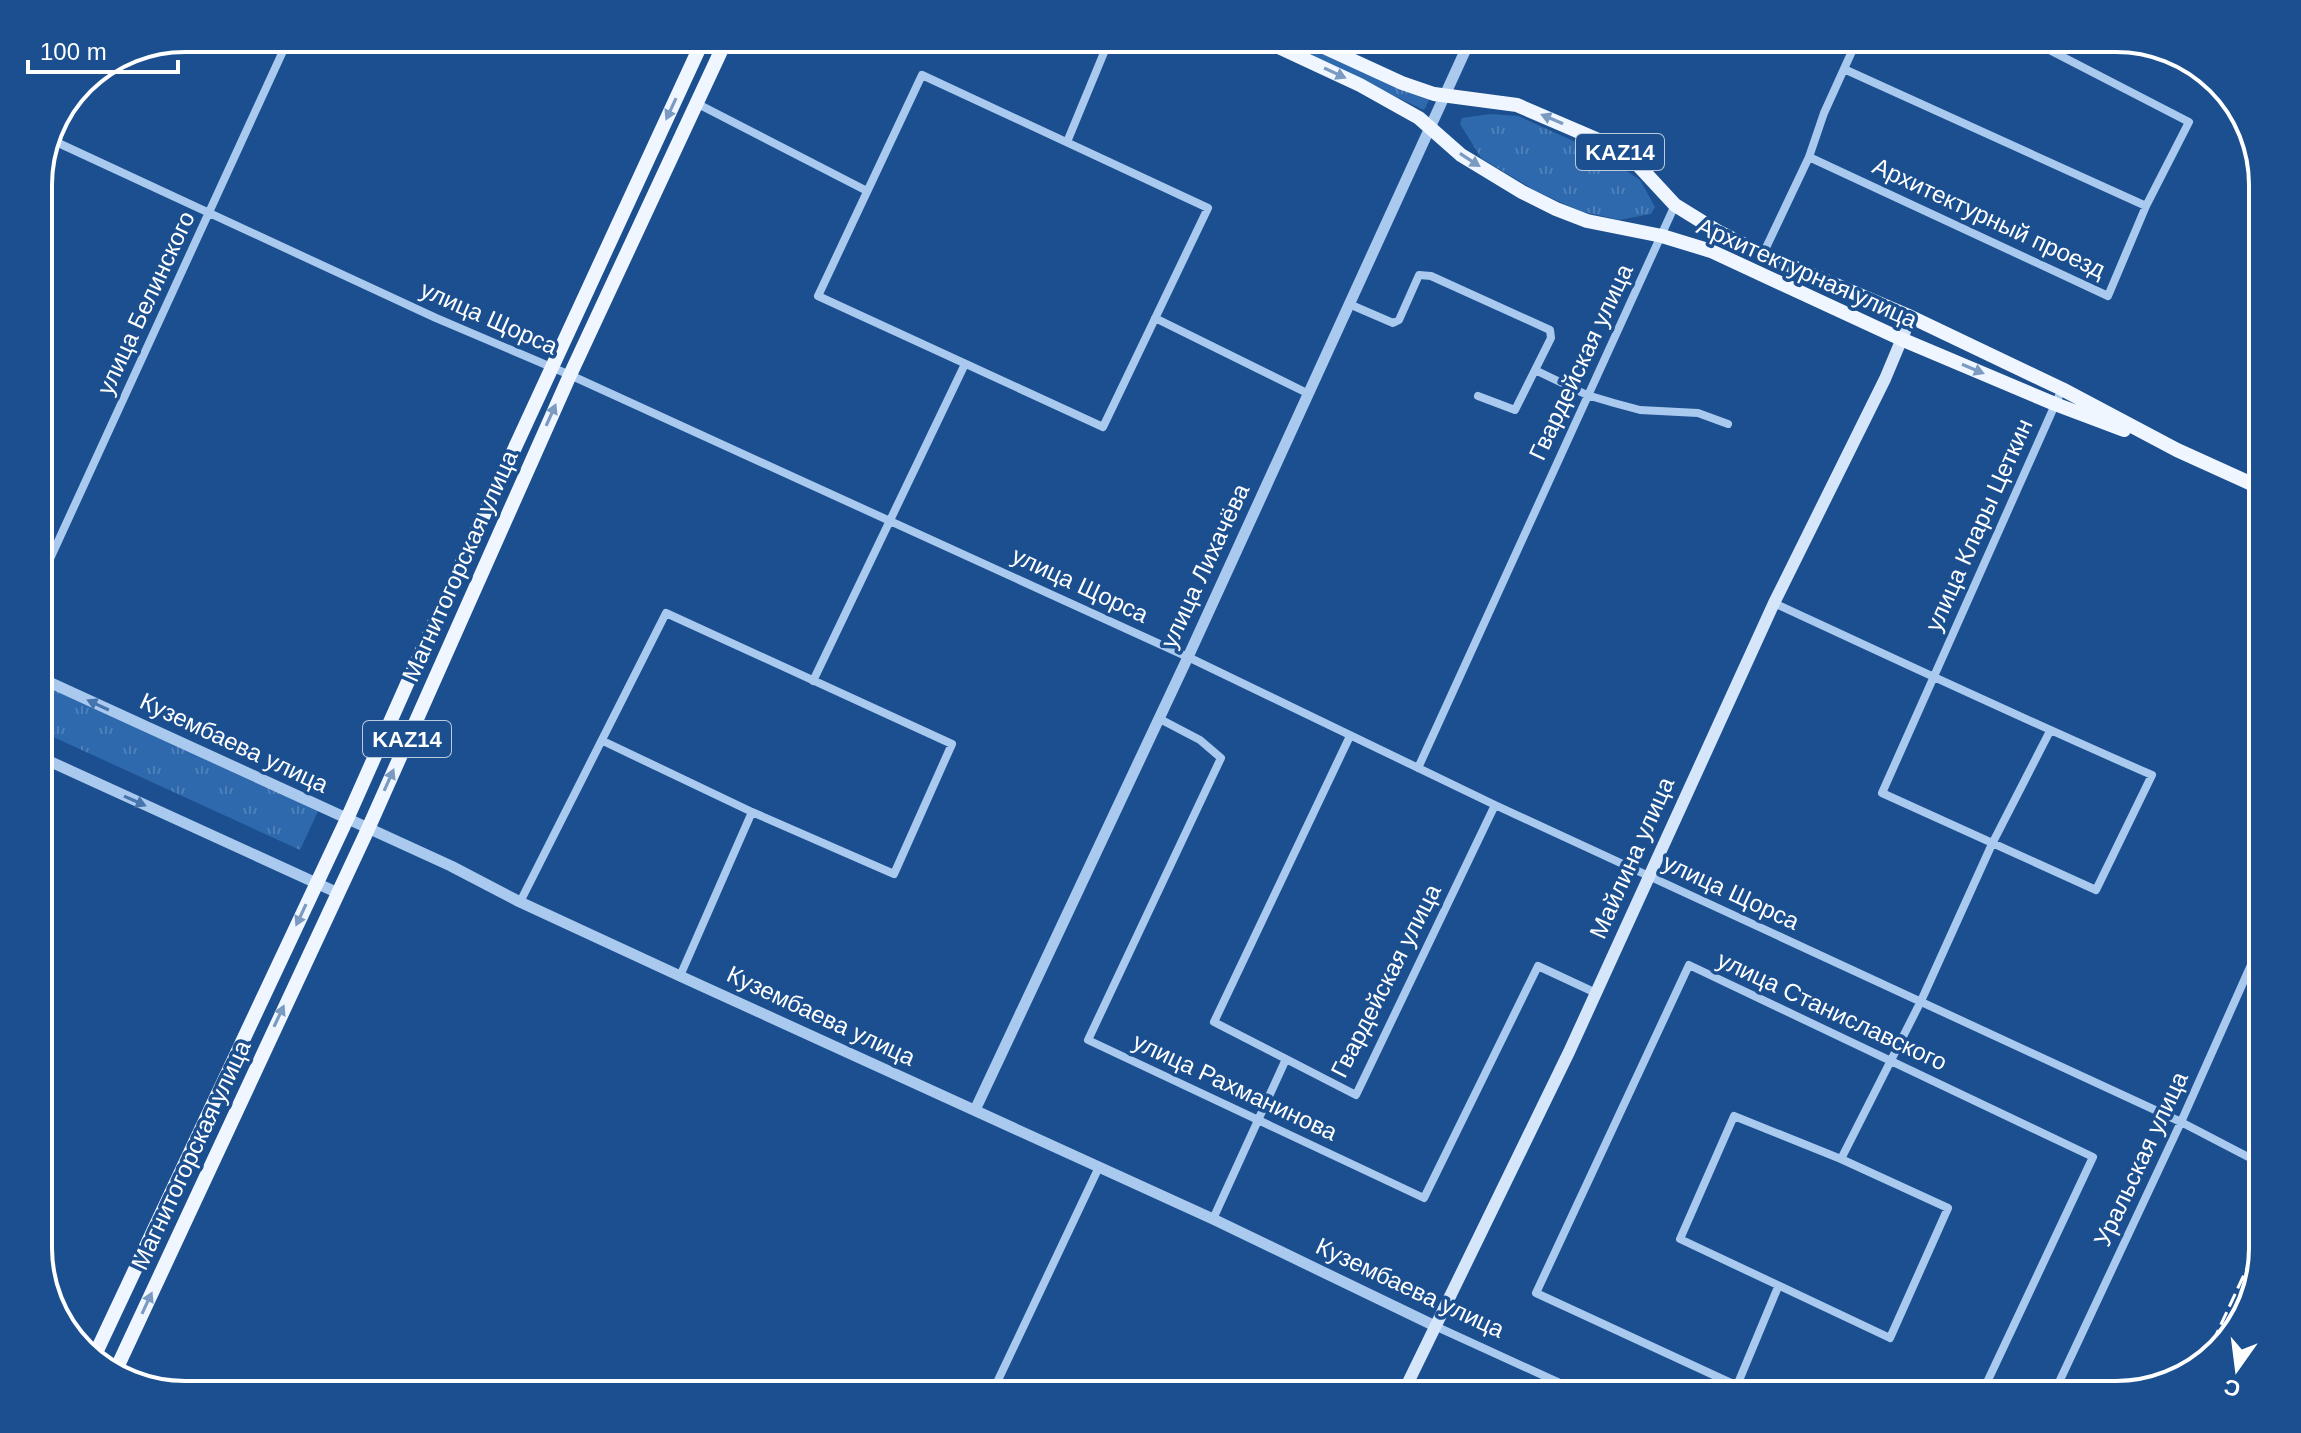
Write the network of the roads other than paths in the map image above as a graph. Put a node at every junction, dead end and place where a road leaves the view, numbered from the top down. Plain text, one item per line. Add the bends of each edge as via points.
1 (283, 52) edge
2 (698, 52) edge
3 (720, 52) edge
4 (1104, 52) edge
5 (1289, 52) edge
6 (1334, 52) edge
7 (1465, 52) edge
8 (1852, 52) edge
9 (2053, 52) edge
10 (1844, 69) junction
11 (1445, 96) junction
12 (696, 103) junction
13 (1429, 129) junction
14 (1067, 142) junction
15 (60, 144) edge
16 (1809, 157) junction
17 (867, 191) junction
18 (1675, 205) junction
19 (2146, 206) junction
20 (210, 212) junction
21 (1662, 236) junction
22 (1763, 254) junction
23 (1349, 304) junction
24 (1911, 317) junction
25 (1155, 318) junction
26 (1901, 339) junction
27 (965, 364) junction
28 (552, 368) junction
29 (1535, 370) junction
30 (570, 375) junction
31 (2062, 389) junction
32 (1309, 394) junction
33 (1587, 395) junction
34 (1478, 396) dead end
35 (2055, 404) junction
36 (1728, 424) dead end
37 (2177, 450) junction
38 (2249, 483) edge
39 (889, 519) junction
40 (52, 555) edge
41 (1774, 603) junction
42 (1188, 657) junction
43 (1934, 677) junction
44 (813, 681) junction
45 (52, 683) edge
46 (1158, 718) junction
47 (2050, 731) junction
48 (1350, 736) junction
49 (603, 741) junction
50 (52, 762) edge
51 (1418, 768) junction
52 (1495, 805) junction
53 (752, 812) junction
54 (347, 819) junction
55 (368, 829) junction
56 (1992, 844) junction
57 (1648, 875) junction
58 (316, 883) junction
59 (338, 893) junction
60 (520, 902) junction
61 (2249, 969) edge
62 (680, 976) junction
63 (1596, 993) junction
64 (1921, 1001) junction
65 (1286, 1059) junction
66 (1890, 1061) junction
67 (975, 1110) junction
68 (1258, 1120) junction
69 (2181, 1122) junction
70 (2249, 1157) edge
71 (1841, 1159) junction
72 (1099, 1167) junction
73 (1213, 1219) junction
74 (1778, 1287) junction
75 (1435, 1326) junction
76 (98, 1348) edge
77 (119, 1363) edge
78 (998, 1381) edge
79 (1409, 1381) edge
80 (1555, 1381) edge
81 (1717, 1381) edge
82 (1739, 1381) edge
83 (1988, 1381) edge
84 (2060, 1381) edge

1 - 20 street, улица Белинского
2 -> 28 main road, Магнитогорская улица / KAZ14
3 - 12 main road, Магнитогорская улица / KAZ14
4 - 14 street
5 -> 13 main road, Архитектурная улица / KAZ14 via 1360,85
6 - 11 main road, Архитектурная улица / KAZ14
7 - 11 street, улица Лихачёва
8 - 10 street
9 - 19 street, Архитектурный проезд via 2189,122
10 - 16 street
10 - 19 street
11 - 13 street, улица Лихачёва
18 -> 11 main road, Архитектурная улица / KAZ14 via 1638,165 1610,145 1517,105
12 - 17 street
12 - 30 main road, Магнитогорская улица / KAZ14
13 -> 21 main road, Архитектурная улица / KAZ14 via 1461,155 1556,209
13 - 23 street, улица Лихачёва
14 - 17 street via 922,75
14 - 25 street via 1208,208
15 - 20 street, улица Щорса
16 - 19 street, Архитектурный проезд via 2108,296
16 - 22 street
17 - 27 street via 818,296
18 - 21 street, Гвардейская улица
18 - 22 main road, Архитектурная улица / KAZ14
20 - 28 street, улица Щорса
20 - 40 street, улица Белинского
21 - 26 main road, Архитектурная улица / KAZ14 via 1711,251
21 - 33 street, Гвардейская улица
22 - 24 main road, Архитектурная улица / KAZ14
23 - 29 street via 1393,323 1419,275 1431,276 1550,330
23 - 32 street, улица Лихачёва
24 - 26 main road, Майлина улица
24 - 31 main road, Архитектурная улица / KAZ14
25 - 27 street via 1103,427
25 - 32 street
26 -> 35 main road, Архитектурная улица / KAZ14
26 - 41 main road, Майлина улица
27 - 39 street
28 - 30 street, улица Щорса
28 - 54 main road, Магнитогорская улица / KAZ14
29 - 33 street
29 - 34 street via 1515,410
30 - 39 street, улица Щорса
55 -> 30 main road, Магнитогорская улица / KAZ14
31 - 35 street, улица Клары Цеткин
31 - 37 main road, Архитектурная улица / KAZ14
32 - 42 street, улица Лихачёва
33 - 36 street via 1640,410 1698,413
33 - 51 street, Гвардейская улица
35 - 37 main road, Архитектурная улица / KAZ14
35 - 43 street, улица Клары Цеткин
37 - 38 main road, Архитектурная улица / KAZ14
39 - 42 street, улица Щорса
39 - 44 street
41 - 43 street, улица Клары Цеткин
41 - 57 main road, Майлина улица
42 - 46 street, улица Лихачёва
42 - 48 street, улица Щорса
43 - 47 street, улица Клары Цеткин
43 - 56 street, улица Клары Цеткин via 1882,793
44 - 49 street via 666,613
44 - 53 street via 952,744 894,874
54 -> 45 street, Кузембаева улица
46 - 67 street, улица Лихачёва
46 - 68 street, улица Рахманинова via 1221,758 1088,1040
47 - 56 street
47 - 56 street, улица Клары Цеткин via 2152,775 2096,890
48 - 51 street, улица Щорса
48 - 65 street, Гвардейская улица via 1214,1022
49 - 53 street
49 - 60 street
50 -> 58 street
51 - 52 street, улица Щорса
52 - 57 street, улица Щорса
52 - 65 street, Гвардейская улица via 1356,1095
53 - 62 street
54 - 55 street, Кузембаева улица
54 - 58 main road, Магнитогорская улица / KAZ14
55 - 59 main road, Магнитогорская улица / KAZ14
55 - 60 street, Кузембаева улица
56 - 64 street
57 - 63 main road, Майлина улица
57 - 64 street, улица Щорса
58 - 59 street
58 -> 76 main road, Магнитогорская улица / KAZ14
77 -> 59 main road, Магнитогорская улица / KAZ14
60 - 62 street, Кузембаева улица
61 - 69 street, Уральская улица
62 - 67 street, Кузембаева улица
63 - 68 street, улица Рахманинова via 1538,966 1424,1198
63 - 75 main road, Майлина улица
64 - 66 street
64 - 69 street, улица Щорса
65 - 68 street
66 - 71 street
66 - 81 street, улица Станиславского via 1689,965 1536,1293
66 - 83 street, улица Станиславского via 2093,1157
67 - 72 street, Кузембаева улица
68 - 73 street
69 - 70 street, улица Щорса
69 - 84 street, Уральская улица
71 - 74 street via 1734,1116 1680,1239
71 - 74 street via 1948,1208 1890,1338
72 - 73 street, Кузембаева улица
72 - 78 street
73 - 75 street, Кузембаева улица
74 - 82 street
75 - 79 main road, Майлина улица
75 - 80 street, Кузембаева улица

